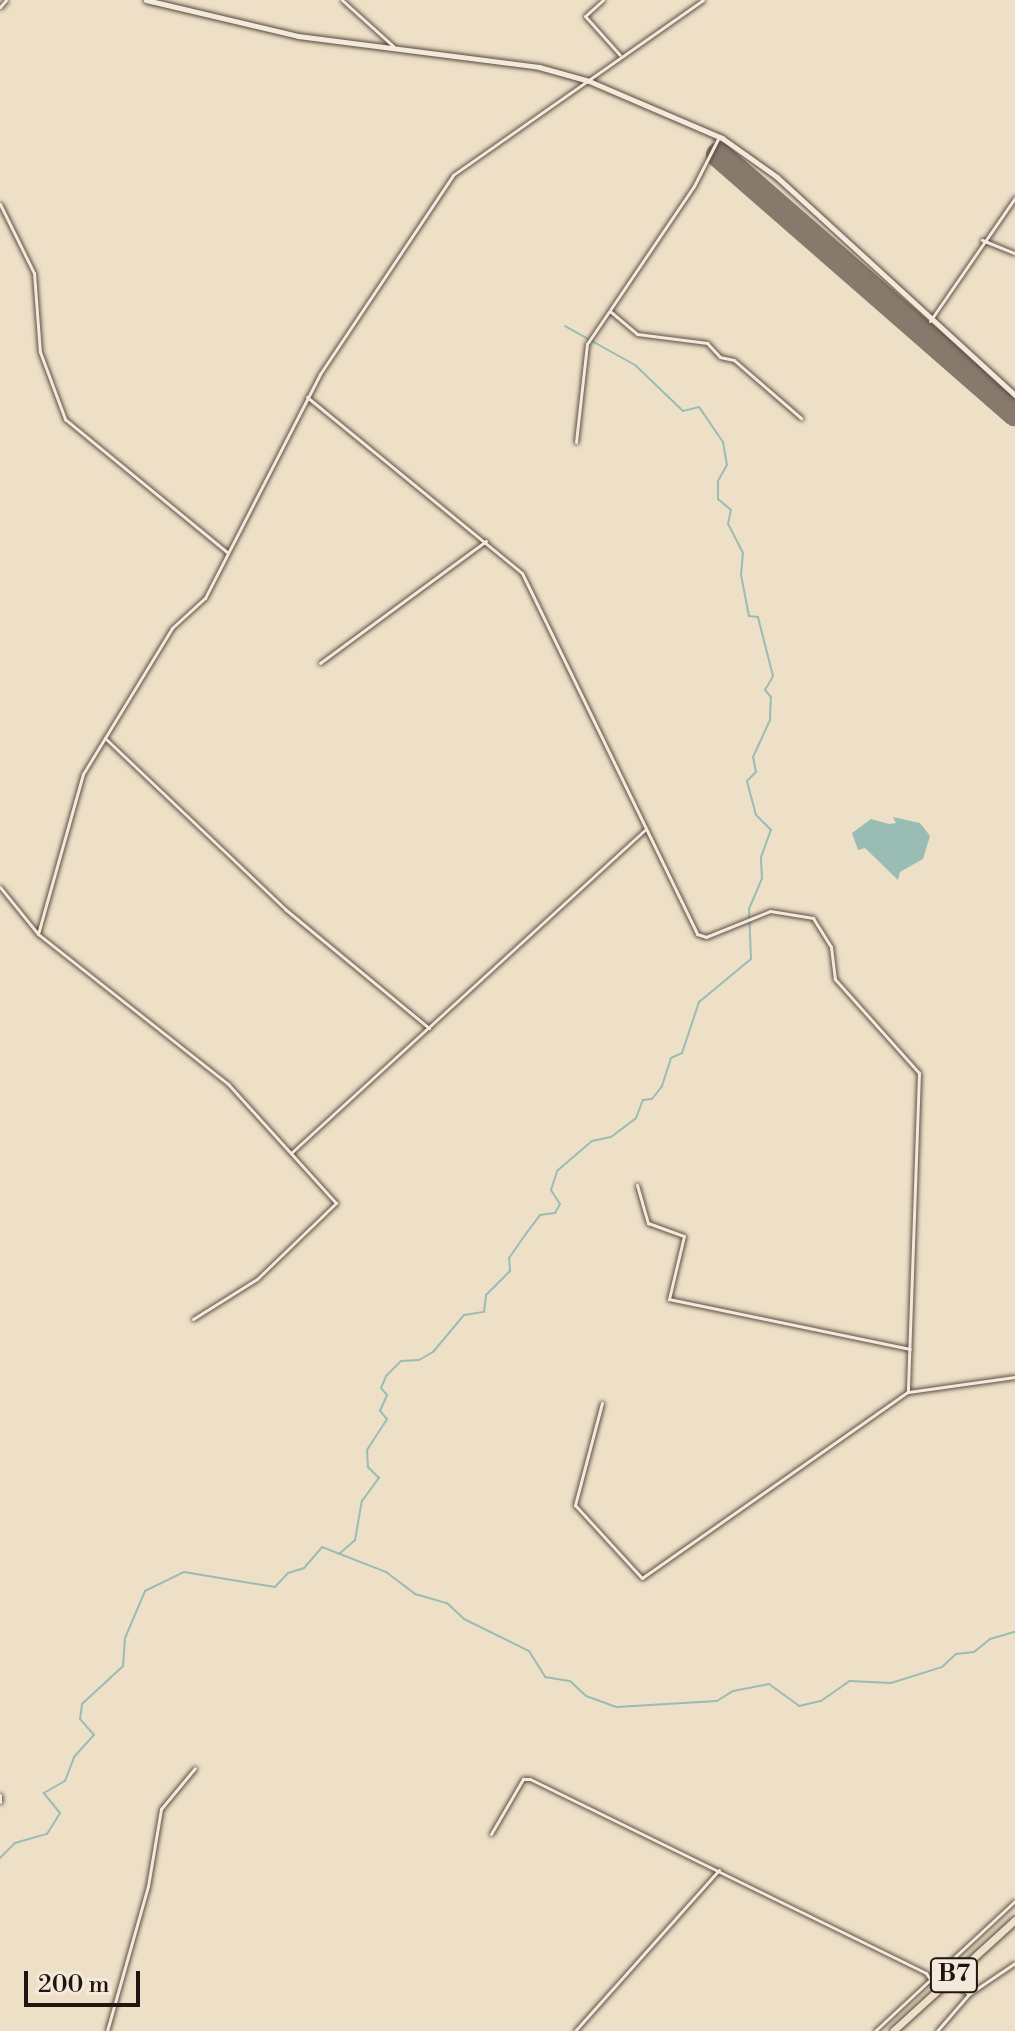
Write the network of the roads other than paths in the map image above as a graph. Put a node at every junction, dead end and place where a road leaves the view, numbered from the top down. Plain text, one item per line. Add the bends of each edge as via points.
1 (6, 0) edge
2 (146, 0) edge
3 (165, 0) edge
4 (342, 0) edge
5 (603, 0) edge
6 (703, 0) edge
7 (158, 5) junction
8 (0, 7) edge
9 (397, 49) junction
10 (620, 55) junction
11 (589, 81) junction
12 (719, 137) junction
13 (1015, 198) edge
14 (0, 204) edge
15 (982, 240) junction
16 (1015, 253) edge
17 (610, 312) junction
18 (930, 321) junction
19 (1015, 395) edge
20 (307, 397) junction
21 (801, 418) dead end
22 (576, 442) dead end
23 (486, 541) junction
24 (227, 552) junction
25 (320, 663) dead end
26 (105, 738) junction
27 (645, 830) junction
28 (0, 887) edge
29 (38, 934) junction
30 (429, 1028) junction
31 (291, 1153) junction
32 (637, 1185) dead end
33 (193, 1319) dead end
34 (910, 1349) junction
35 (1015, 1377) edge
36 (908, 1392) junction
37 (602, 1403) dead end
38 (195, 1768) dead end
39 (0, 1795) edge
40 (0, 1802) edge
41 (491, 1834) dead end
42 (719, 1870) junction
43 (1015, 1901) edge
44 (1015, 1920) edge
45 (1015, 1963) edge
46 (949, 1980) junction
47 (933, 1981) junction
48 (938, 1991) junction
49 (969, 1994) junction
50 (107, 2031) edge
51 (575, 2031) edge
52 (875, 2031) edge
53 (893, 2031) edge
54 (937, 2031) edge

1 - 8 street
2 - 7 street
3 - 7 street
4 - 9 street
5 - 10 street via 585,16
6 - 10 street
7 - 9 street via 252,27
9 - 11 street via 539,67
10 - 11 street
11 - 12 street
11 - 20 street via 460,166 347,328
12 - 17 street via 694,186
12 - 18 street via 777,177
13 - 15 street
14 - 24 street via 22,240 37,281 40,352 65,419
15 - 16 street
15 - 18 street
17 - 21 street via 637,334 707,343
17 - 22 street via 587,344
18 - 19 street
20 - 23 street
20 - 24 street
23 - 25 street
23 - 27 street via 527,579
24 - 26 street via 205,598 172,628
26 - 29 street via 83,774
26 - 30 street via 285,909
27 - 30 street
27 - 34 street via 702,936 770,911 800,913 819,923 831,947 835,979 919,1073
28 - 29 street
29 - 31 street via 228,1084
30 - 31 street
31 - 33 street via 335,1201 334,1210 257,1279
32 - 34 street via 648,1223 684,1236 669,1299
34 - 36 street
35 - 36 street
36 - 37 street via 642,1578 574,1502
38 - 50 street via 161,1809 148,1886
39 - 40 street
41 - 42 street via 527,1778
42 - 47 street
42 - 51 street
43 - 47 street
44 - 46 highway, B7
45 - 49 street
46 - 48 highway, B7
46 - 49 street
47 - 48 street
47 - 52 street
48 - 53 highway, B7
49 - 54 street

